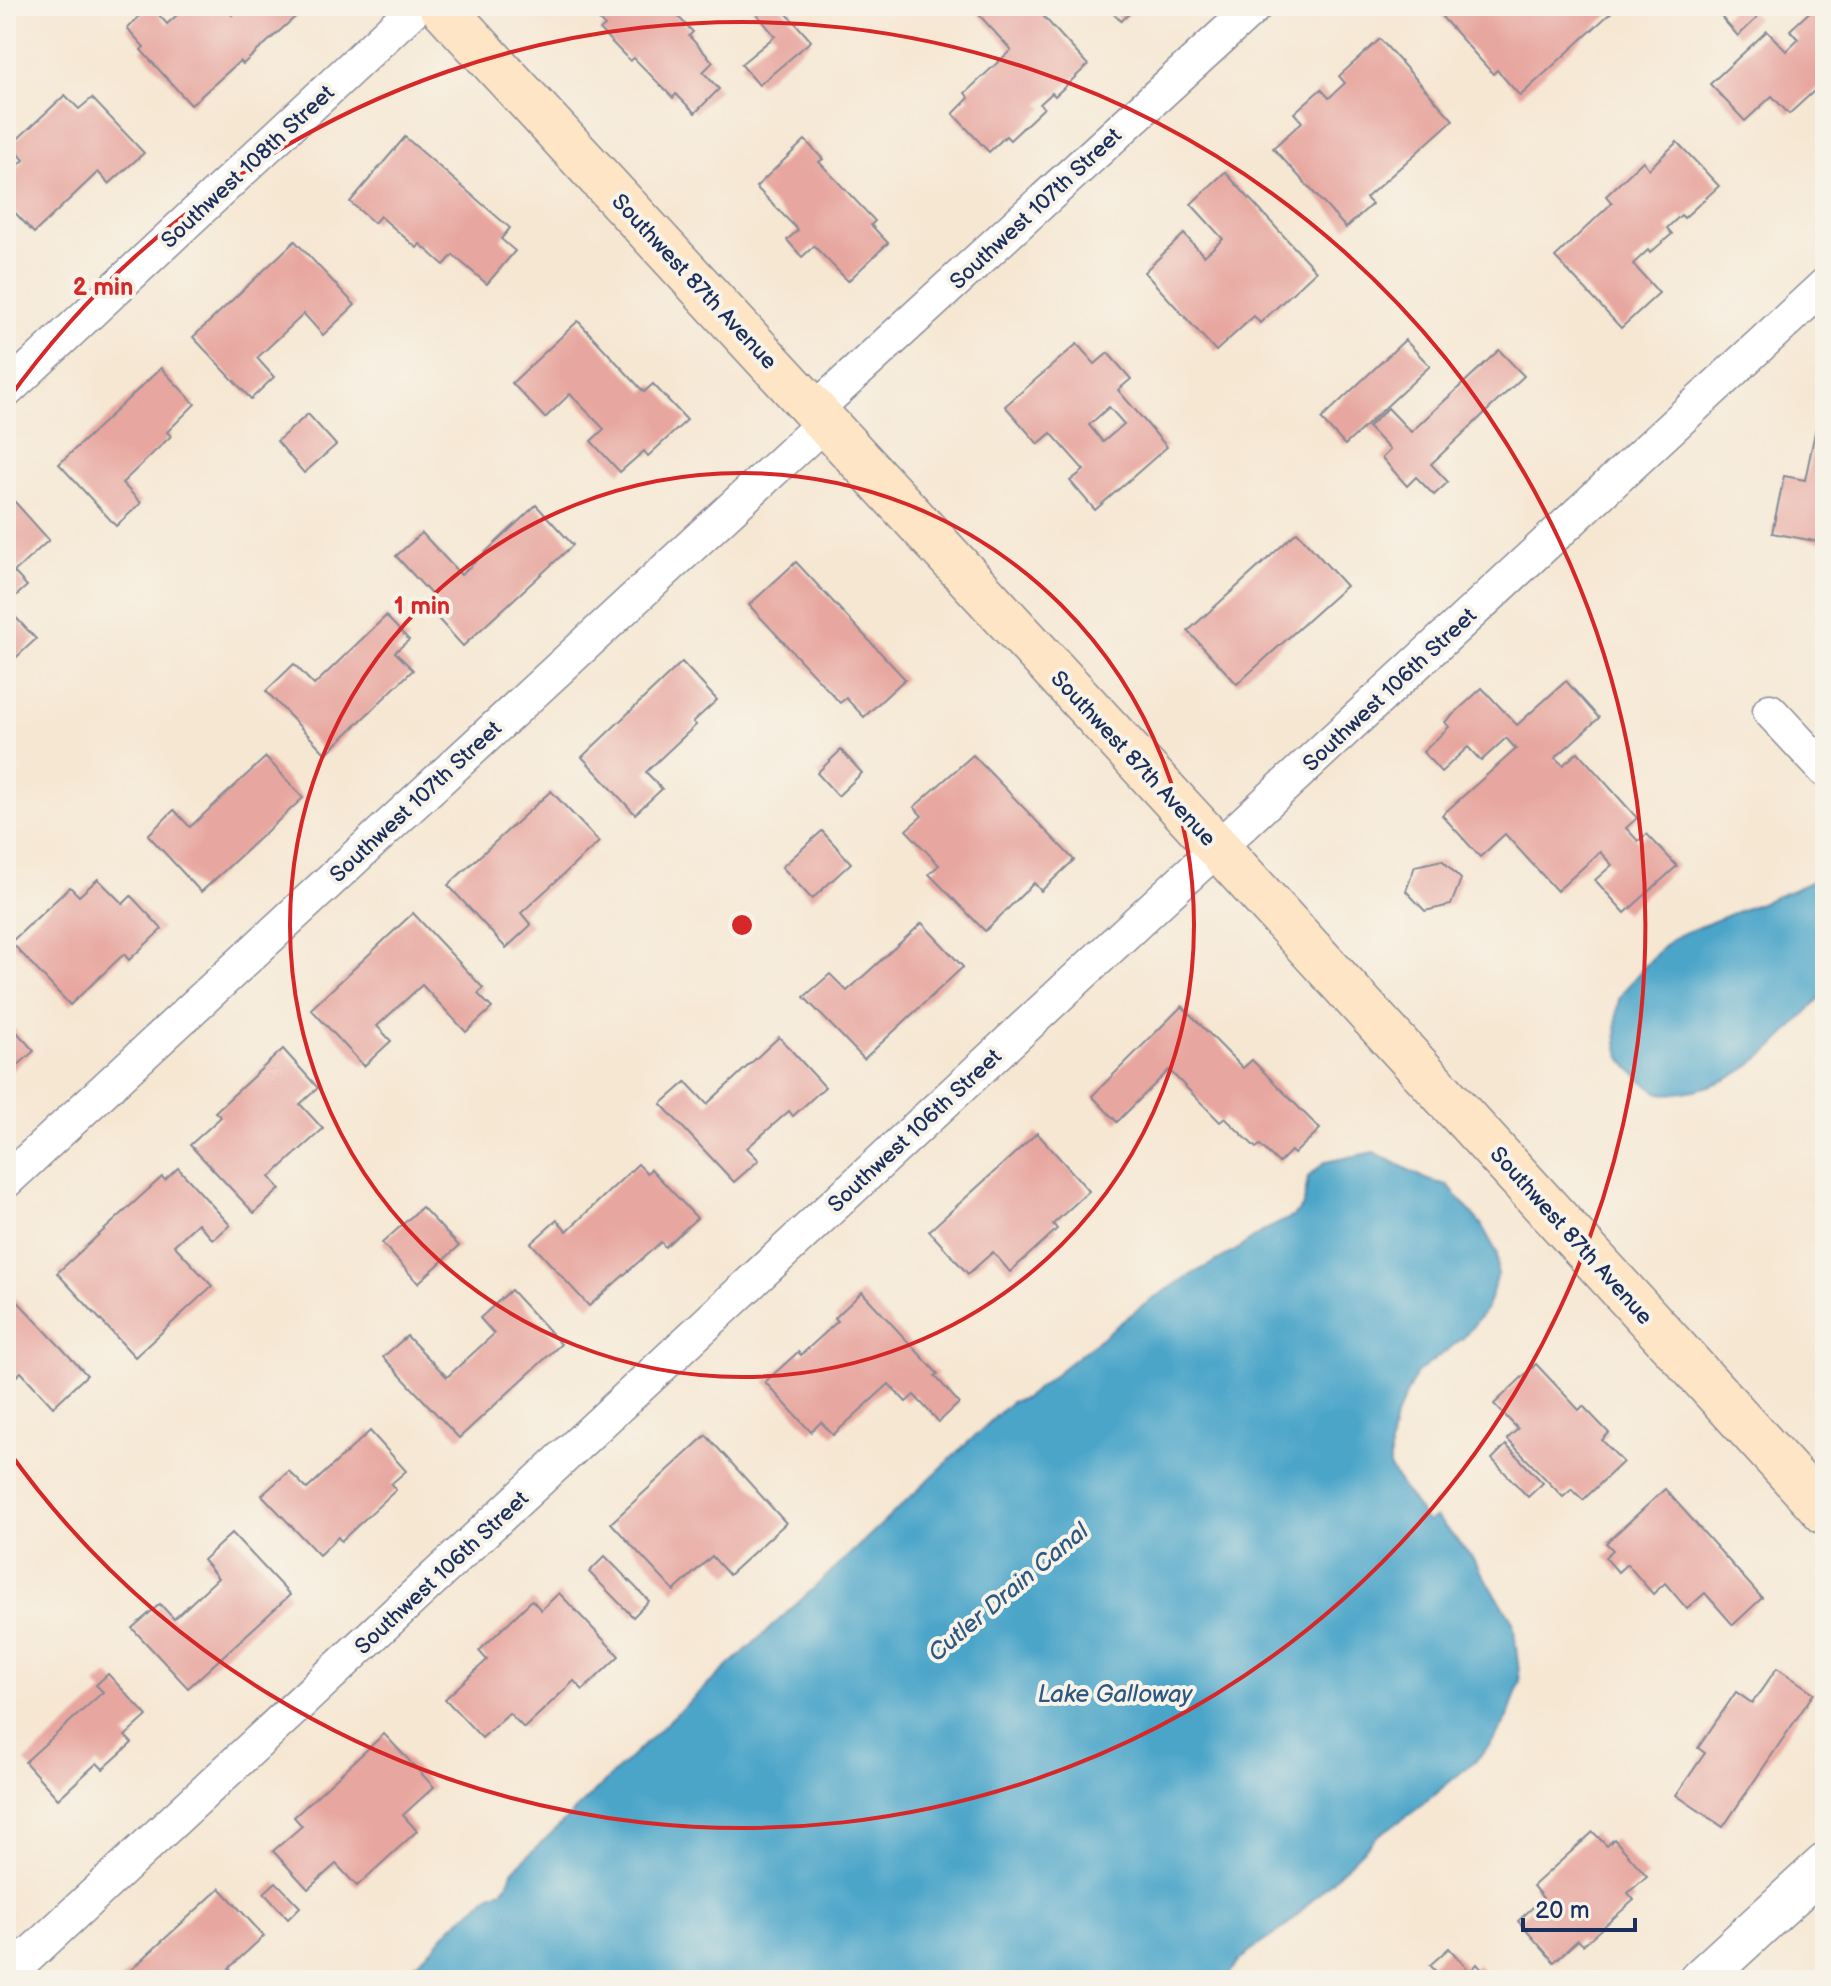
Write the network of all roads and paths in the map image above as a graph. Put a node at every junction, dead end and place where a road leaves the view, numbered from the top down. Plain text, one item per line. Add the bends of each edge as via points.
1 (417, 6) edge
2 (441, 6) edge
3 (1255, 6) edge
4 (1825, 285) edge
5 (6, 391) edge
6 (820, 416) junction
7 (1770, 711) dead end
8 (1825, 770) edge
9 (1218, 848) junction
10 (6, 1181) edge
11 (1825, 1512) edge
12 (1825, 1865) edge
13 (6, 1977) edge
14 (1700, 1980) edge

1 - 5 street, Southwest 108th Street
2 - 6 main road, Southwest 87th Avenue
3 - 6 street, Southwest 107th Street
4 - 9 street, Southwest 106th Street
6 - 9 main road, Southwest 87th Avenue
6 - 10 street, Southwest 107th Street
7 - 8 street
9 - 11 main road, Southwest 87th Avenue
9 - 13 street, Southwest 106th Street
12 - 14 street

